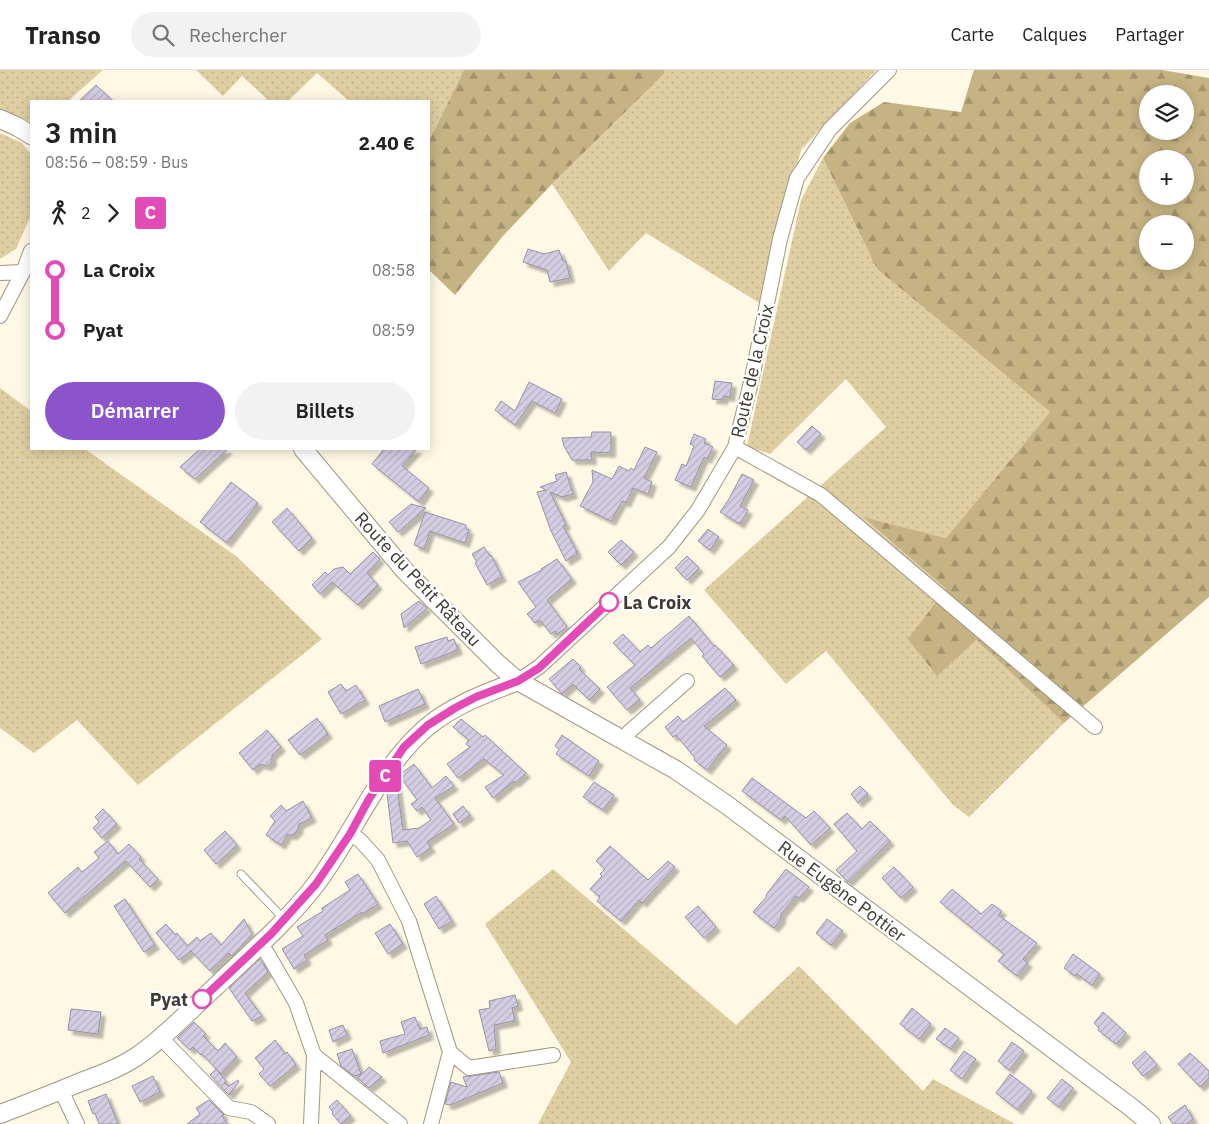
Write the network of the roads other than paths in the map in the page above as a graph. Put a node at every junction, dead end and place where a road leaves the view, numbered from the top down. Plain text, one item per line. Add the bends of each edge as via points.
1 (889, 70) edge
2 (0, 120) edge
3 (30, 133) edge
4 (30, 253) edge
5 (0, 272) edge
6 (22, 272) junction
7 (0, 316) edge
8 (734, 447) junction
9 (304, 450) edge
10 (518, 681) junction
11 (686, 681) dead end
12 (1095, 727) dead end
13 (624, 740) junction
14 (350, 834) junction
15 (241, 874) dead end
16 (284, 919) junction
17 (260, 944) junction
18 (161, 1038) junction
19 (450, 1052) junction
20 (314, 1055) junction
21 (553, 1055) dead end
22 (62, 1090) junction
23 (0, 1114) edge
24 (77, 1124) edge
25 (268, 1124) edge
26 (311, 1124) edge
27 (400, 1124) edge
28 (431, 1124) edge
29 (1151, 1124) edge

1 - 8 street, Route de la Croix via 830,129 797,178 780,239 752,378
2 - 3 street
4 - 6 street
5 - 6 street
6 - 7 street
8 - 10 street, Route de la Croix via 698,510 669,547 539,668
8 - 12 street via 821,495
9 - 10 street, Route du Petit Râteau via 405,571
10 - 13 street, Rue Eugène Pottier
10 - 14 street via 476,697 428,725 404,747
11 - 13 street
13 - 29 street, Rue Eugène Pottier via 727,805
14 - 16 street via 316,884
14 - 19 street via 378,860 409,921
15 - 16 lane
16 - 17 street
17 - 18 street
17 - 20 street via 296,1003
18 - 22 street via 108,1072
18 - 25 street via 230,1108 251,1112
19 - 21 street via 469,1068
19 - 28 street
20 - 26 street
20 - 27 street
22 - 23 street
22 - 24 street

